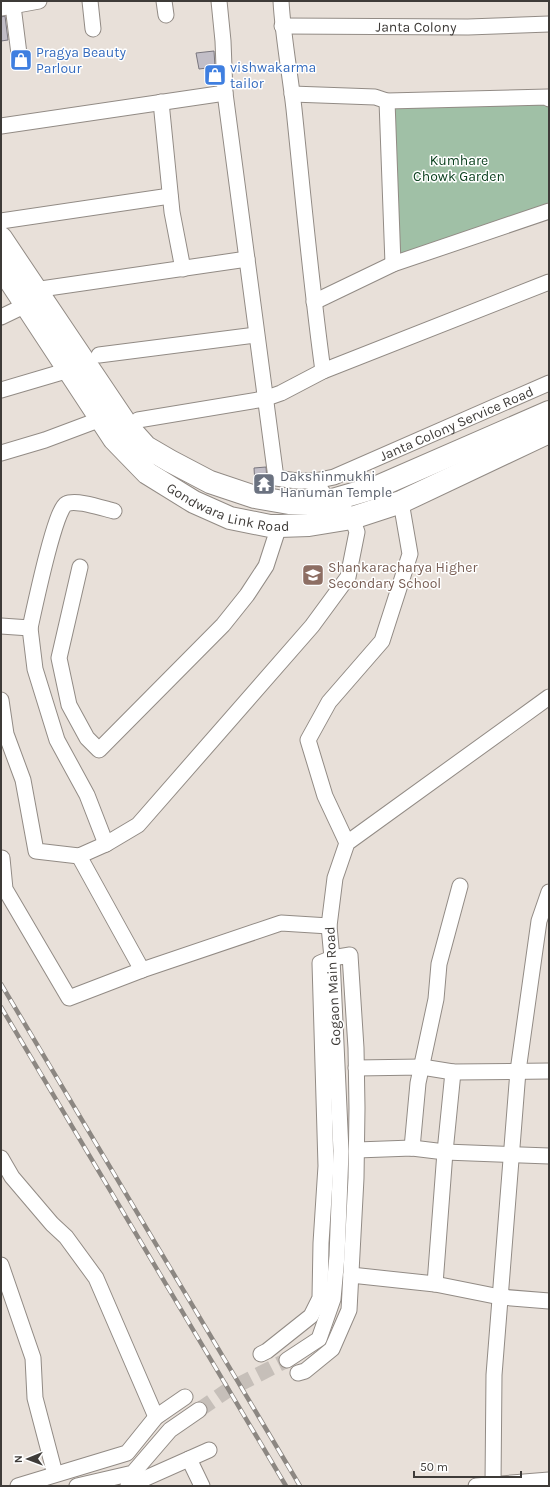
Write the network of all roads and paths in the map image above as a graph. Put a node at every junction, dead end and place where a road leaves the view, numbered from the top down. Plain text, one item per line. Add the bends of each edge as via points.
1 (39, 1) edge
2 (90, 1) edge
3 (219, 1) edge
4 (281, 1) edge
5 (7, 7) edge
6 (549, 24) edge
7 (282, 26) junction
8 (93, 29) dead end
9 (18, 54) dead end
10 (225, 93) junction
11 (292, 94) junction
12 (549, 98) edge
13 (387, 101) junction
14 (161, 102) junction
15 (1, 126) edge
16 (170, 196) junction
17 (549, 211) edge
18 (1, 221) edge
19 (1, 238) edge
20 (247, 259) junction
21 (393, 264) junction
22 (1, 267) edge
23 (183, 269) junction
24 (549, 282) edge
25 (30, 297) junction
26 (314, 302) junction
27 (1, 317) edge
28 (256, 335) junction
29 (99, 355) dead end
30 (68, 370) junction
31 (323, 371) junction
32 (549, 383) edge
33 (1, 390) edge
34 (264, 399) junction
35 (549, 412) edge
36 (101, 419) junction
37 (138, 420) dead end
38 (549, 432) edge
39 (1, 453) edge
40 (315, 481) junction
41 (322, 502) junction
42 (401, 502) junction
43 (114, 510) dead end
44 (352, 518) junction
45 (315, 524) junction
46 (280, 526) junction
47 (80, 567) dead end
48 (1, 626) edge
49 (30, 628) junction
50 (549, 697) edge
51 (1, 700) edge
52 (347, 843) junction
53 (106, 844) junction
54 (79, 856) junction
55 (2, 858) edge
56 (460, 886) dead end
57 (549, 892) edge
58 (329, 926) junction
59 (332, 958) junction
60 (142, 970) junction
61 (422, 1067) junction
62 (356, 1068) junction
63 (518, 1071) junction
64 (549, 1071) edge
65 (453, 1072) junction
66 (412, 1148) junction
67 (357, 1150) junction
68 (445, 1152) junction
69 (512, 1154) junction
70 (549, 1156) edge
71 (1, 1158) edge
72 (1, 1266) edge
73 (351, 1275) junction
74 (435, 1284) junction
75 (500, 1297) junction
76 (549, 1301) edge
77 (261, 1354) dead end
78 (287, 1360) tunnel mouth
79 (298, 1373) tunnel mouth
80 (185, 1397) dead end
81 (199, 1410) tunnel mouth
82 (156, 1418) junction
83 (209, 1450) dead end
84 (189, 1459) junction
85 (55, 1474) junction
86 (549, 1480) edge
87 (493, 1484) junction
88 (18, 1486) edge
89 (77, 1486) edge
90 (128, 1486) edge
91 (202, 1486) edge
92 (476, 1486) edge

1 - 5 street
2 - 8 street
3 - 10 street
4 - 7 street
5 - 9 street
6 - 7 street, Janta Colony via 468,27
7 - 11 street
10 - 14 street
10 - 20 street
11 - 13 street via 375,97
11 - 26 street
12 - 13 street
13 - 21 street
14 - 15 street
14 - 16 street
16 - 18 street
16 - 23 street
17 - 21 street
19 - 25 street
20 - 23 street
20 - 28 street
21 - 26 street
22 - 25 street, Gondwara Link Road
23 - 25 street
24 - 31 street
25 - 27 street
25 - 30 street, Gondwara Link Road
25 - 41 street via 128,427 146,447 218,485 289,503
26 - 31 street
28 - 29 street
28 - 34 street
30 - 33 street
30 - 36 street, Gondwara Link Road
31 - 34 street
32 - 40 street, Janta Colony Service Road via 334,477
34 - 37 street
34 - 40 street, Janta Colony Service Road via 276,478
35 - 41 street via 377,487
36 - 39 street
36 - 46 street, Gondwara Link Road via 114,439 147,473 194,502 230,518
38 - 42 street, Gondwara Link Road
40 - 41 street
41 - 44 street via 338,503
41 - 45 street
42 - 44 street, Gondwara Link Road
42 - 52 street via 410,554 382,641 329,702 308,740 325,796
43 - 49 street via 78,503 63,506 55,525
44 - 45 street, Gondwara Link Road
44 - 53 street via 357,532 348,577 312,626 138,826
45 - 46 street, Gondwara Link Road
46 - 47 street via 266,566 223,625 99,750 88,738 69,705 59,658
48 - 49 street
49 - 53 street via 35,669 58,740 87,795
50 - 52 street
51 - 54 street via 6,734 23,780 36,851
52 - 58 street, Gogaon Main Road via 335,878
53 - 54 street
54 - 60 street
55 - 60 street via 5,888 69,998
56 - 61 street via 439,964 436,999
57 - 63 street via 539,921
58 - 59 street, Gogaon Main Road
58 - 60 street via 281,923
59 - 62 street via 350,955
59 - 77 street via 320,963 326,1166 320,1298 310,1316
59 - 78 street, Gogaon Main Road via 341,1152 333,1299 319,1339
61 - 62 street
61 - 65 street
61 - 66 street
62 - 67 street
63 - 64 street
63 - 65 street
63 - 69 street
65 - 68 street
66 - 67 street
66 - 68 street
67 - 73 street
68 - 69 street
68 - 74 street
69 - 70 street
69 - 75 street
71 - 82 street via 12,1177 66,1237 96,1278
72 - 85 street via 33,1358 35,1398
73 - 74 street
73 - 79 street via 349,1310 332,1349 305,1371
74 - 75 street
75 - 76 street
75 - 87 street via 494,1375
80 - 82 street
81 - 89 street via 170,1430 133,1473
82 - 85 street via 127,1453
83 - 84 street
84 - 90 street
84 - 91 street
85 - 88 street
86 - 87 street
87 - 92 street

